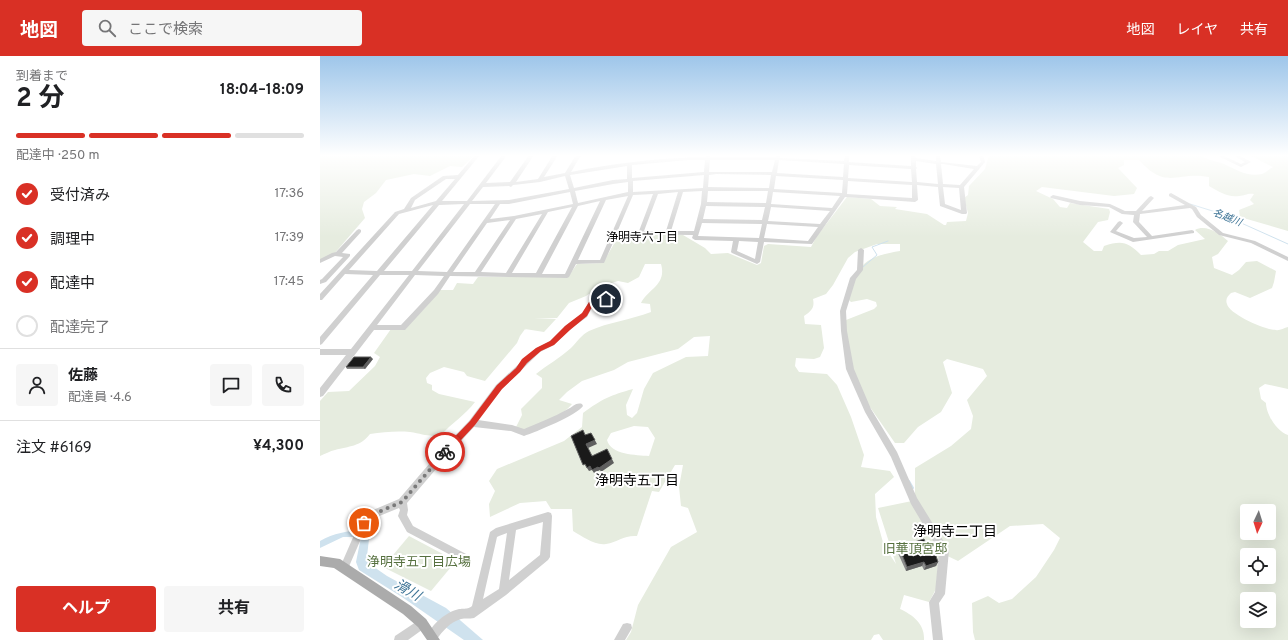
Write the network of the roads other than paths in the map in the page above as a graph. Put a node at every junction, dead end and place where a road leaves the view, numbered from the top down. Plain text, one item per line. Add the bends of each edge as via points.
1 (437, 182) edge
2 (454, 182) edge
3 (484, 182) edge
4 (513, 182) edge
5 (527, 182) edge
6 (570, 182) edge
7 (615, 182) edge
8 (630, 182) edge
9 (705, 182) edge
10 (773, 182) edge
11 (845, 182) edge
12 (891, 182) edge
13 (940, 182) edge
14 (965, 182) edge
15 (915, 184) junction
16 (482, 185) junction
17 (511, 185) junction
18 (940, 186) junction
19 (961, 187) junction
20 (571, 189) junction
21 (705, 189) junction
22 (681, 190) junction
23 (772, 190) junction
24 (656, 192) junction
25 (631, 194) junction
26 (1171, 194) dead end
27 (844, 195) junction
28 (1054, 197) dead end
29 (1151, 198) dead end
30 (604, 199) junction
31 (437, 202) junction
32 (499, 202) junction
33 (468, 203) junction
34 (576, 204) junction
35 (704, 204) junction
36 (768, 205) junction
37 (1190, 206) junction
38 (407, 209) junction
39 (833, 210) junction
40 (546, 211) junction
41 (1137, 213) junction
42 (514, 218) junction
43 (699, 220) junction
44 (487, 221) junction
45 (765, 222) junction
46 (1120, 223) dead end
47 (821, 226) junction
48 (359, 231) dead end
49 (614, 232) junction
50 (641, 232) junction
51 (668, 232) junction
52 (1192, 232) dead end
53 (696, 233) junction
54 (1151, 238) junction
55 (736, 239) junction
56 (761, 240) junction
57 (861, 250) dead end
58 (338, 254) junction
59 (1288, 259) edge
60 (320, 261) edge
61 (574, 262) junction
62 (343, 272) junction
63 (378, 273) junction
64 (414, 273) junction
65 (449, 274) junction
66 (477, 274) junction
67 (508, 275) junction
68 (538, 275) junction
69 (320, 282) edge
70 (320, 298) edge
71 (606, 299) dead end
72 (372, 327) junction
73 (320, 342) edge
74 (320, 352) edge
75 (353, 352) junction
76 (320, 394) edge
77 (579, 406) dead end
78 (472, 423) junction
79 (402, 502) junction
80 (512, 528) junction
81 (465, 558) dead end
82 (320, 561) edge
83 (344, 568) junction
84 (503, 592) junction
85 (476, 609) junction
86 (422, 623) junction
87 (627, 628) dead end
88 (433, 638) edge
89 (399, 640) edge
90 (619, 640) edge
91 (938, 640) edge

1 - 38 street via 413,199
2 - 31 street
3 - 16 street
4 - 17 street
5 - 17 street
6 - 20 street
7 - 20 street
8 - 25 street
9 - 21 street
10 - 23 street
11 - 27 street
12 - 15 street
13 - 18 street
14 - 19 street
15 - 18 street
15 - 27 street via 915,200
16 - 17 street
16 - 33 street
18 - 19 street
18 - 19 street via 942,205 964,213
20 - 32 street
20 - 34 street
21 - 22 street
21 - 23 street
21 - 35 street
22 - 24 street
22 - 51 street
23 - 27 street
23 - 36 street
24 - 25 street
24 - 50 street
25 - 30 street
25 - 49 street
26 - 37 street
27 - 39 street
28 - 41 street via 1110,206 1124,213
29 - 41 street
30 - 34 street
30 - 61 street
31 - 33 street
31 - 38 street
31 - 63 street
32 - 33 street
32 - 44 street
33 - 64 street
34 - 40 street
34 - 68 street
35 - 36 street
35 - 43 street
36 - 39 street
36 - 45 street
37 - 41 street
37 - 59 street via 1209,226 1221,234 1253,242
38 - 62 street via 397,213
39 - 47 street
40 - 42 street
40 - 67 street
41 - 54 street via 1136,222
42 - 44 street
42 - 66 street
43 - 45 street
43 - 53 street
44 - 65 street
45 - 47 street
45 - 56 street
46 - 54 street via 1113,232 1133,240
47 - 56 street via 810,243
48 - 58 street
49 - 50 street
49 - 61 street via 602,262
50 - 51 street
51 - 53 street
52 - 54 street
53 - 55 street via 695,238
55 - 56 street
55 - 56 street via 734,252 757,262
57 - 91 street via 860,270 853,278 843,311 850,369 914,501 944,550 940,594 934,602
58 - 60 street
58 - 69 street via 348,255 324,281
61 - 68 street via 567,276
62 - 63 street
62 - 70 street
63 - 64 street
63 - 73 street
64 - 65 street
64 - 72 street
65 - 66 street
65 - 72 street via 403,328
66 - 67 street
67 - 68 street
71 - 78 street via 591,304 585,315 552,343 525,361 500,387
72 - 75 street
74 - 75 street
75 - 76 street
77 - 78 street via 524,433 512,428
78 - 79 street
79 - 81 street via 402,516 410,529
79 - 83 street via 369,516
80 - 84 street
80 - 84 street via 548,516 545,557
80 - 85 street via 493,535
82 - 83 main road via 336,563
83 - 86 main road
84 - 85 street
85 - 88 street via 444,622
86 - 88 main road
86 - 89 street
87 - 90 street

